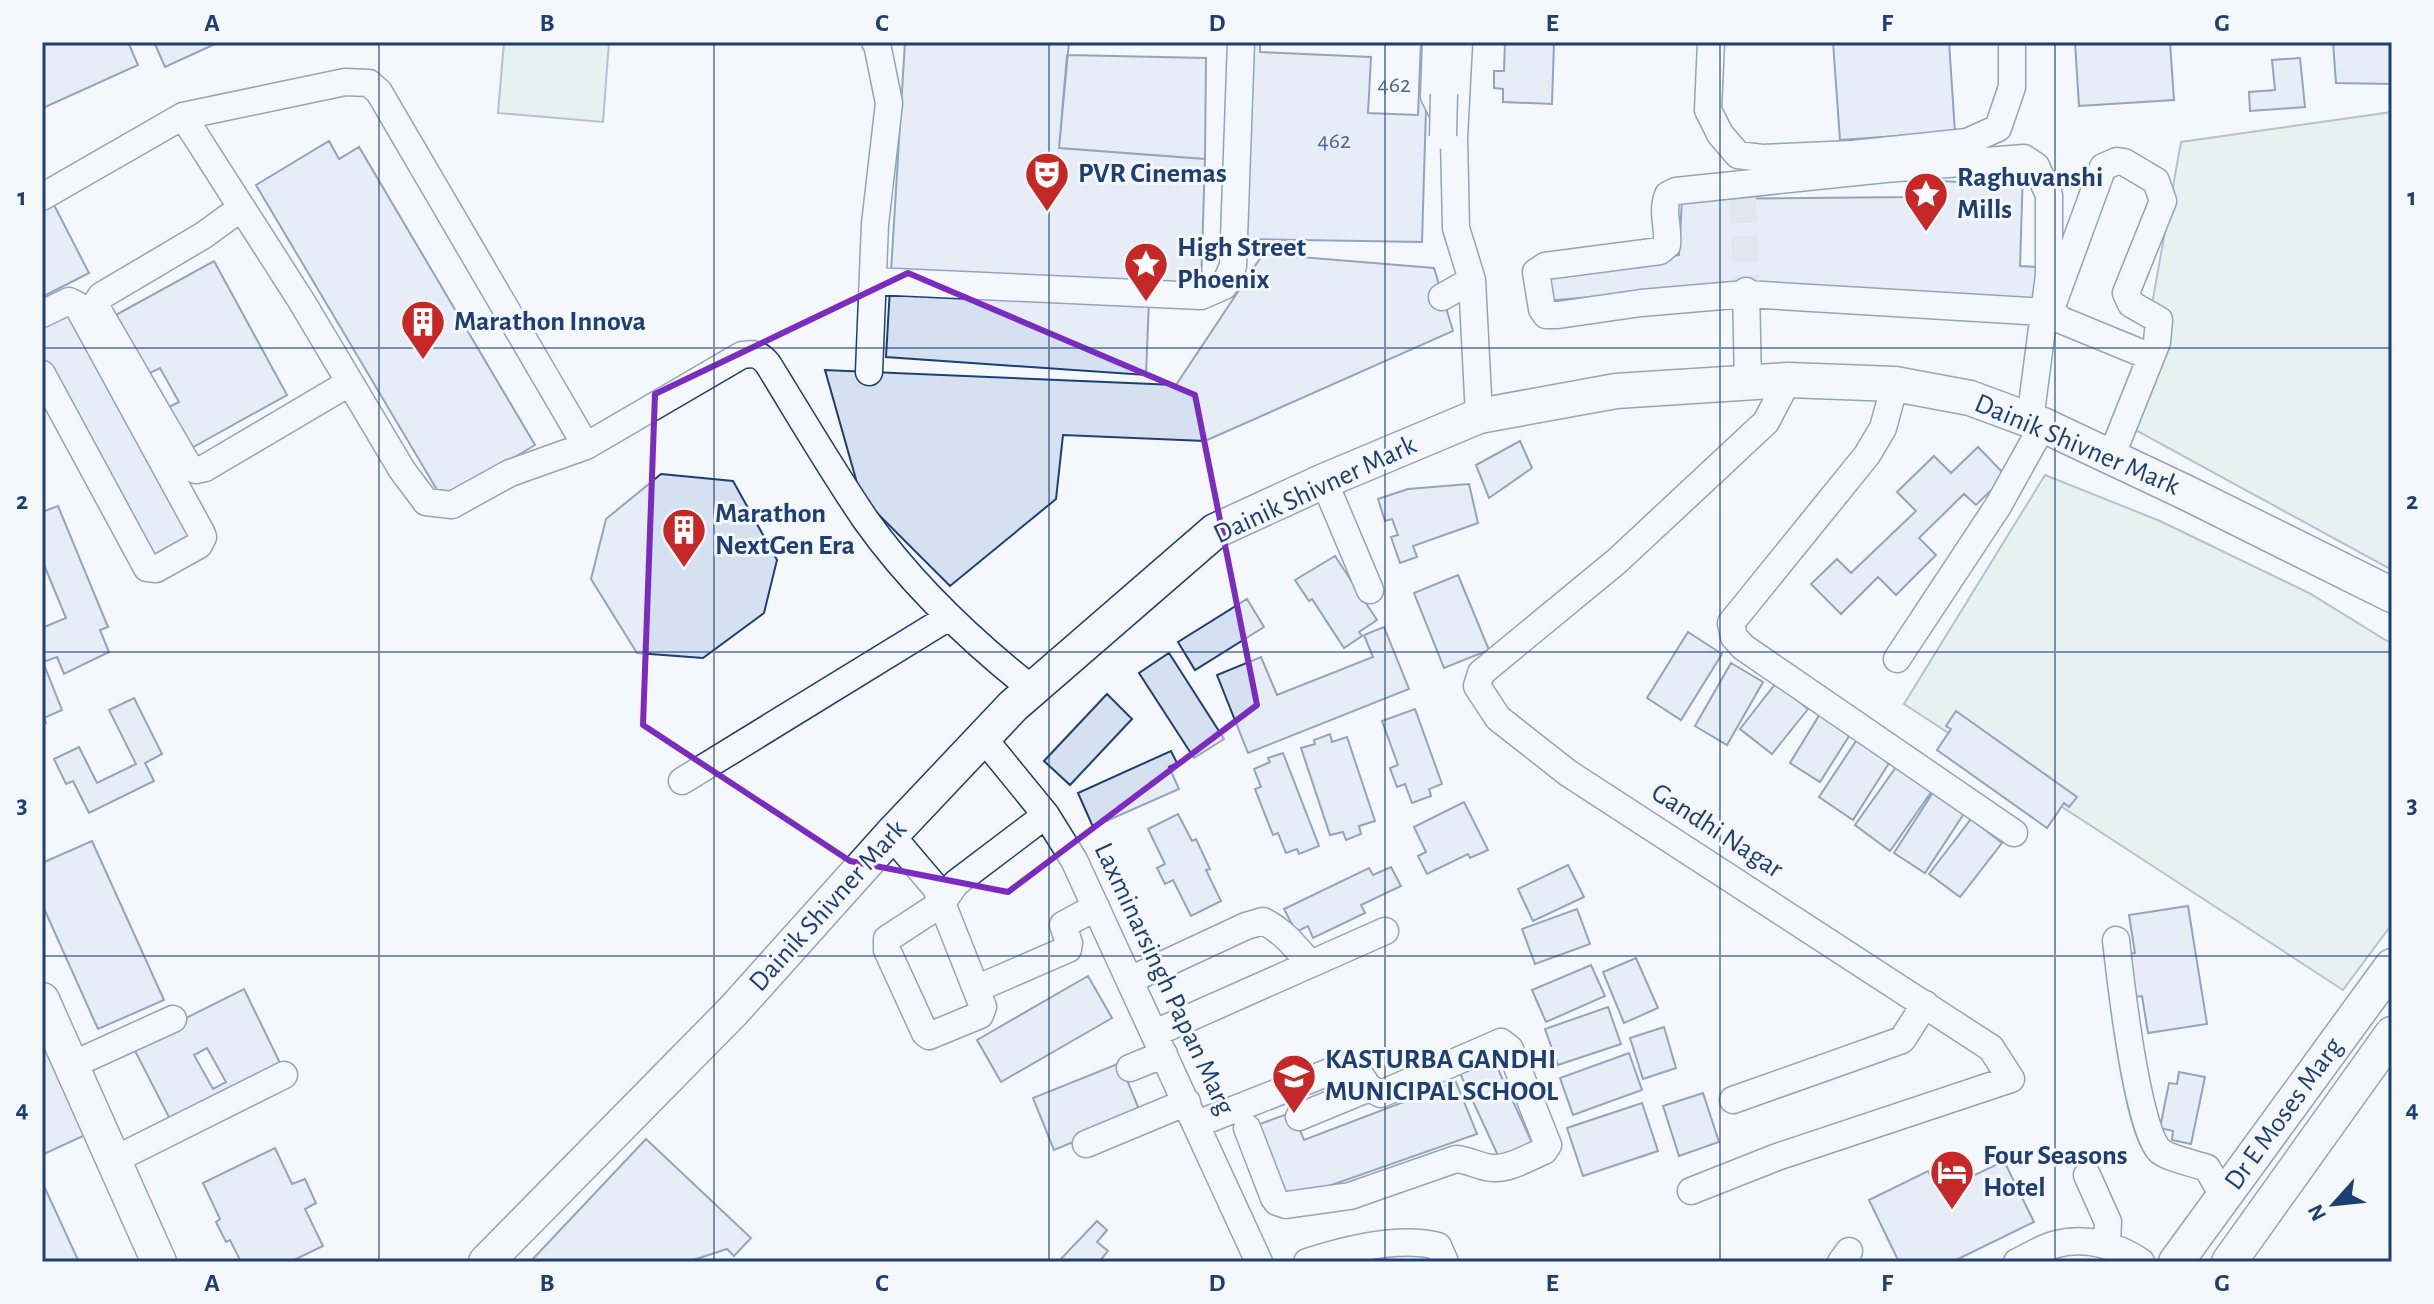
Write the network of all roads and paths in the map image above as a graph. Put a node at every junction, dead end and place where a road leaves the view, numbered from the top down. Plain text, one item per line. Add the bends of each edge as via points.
1 (875, 42) edge
2 (1241, 42) edge
3 (1436, 42) edge
4 (1444, 42) edge
5 (1459, 42) edge
6 (1711, 42) edge
7 (2012, 42) edge
8 (183, 116) junction
9 (1454, 138) junction
10 (42, 197) edge
11 (241, 208) junction
12 (873, 281) junction
13 (1456, 289) junction
14 (1746, 292) junction
15 (2044, 312) junction
16 (42, 314) edge
17 (2151, 357) junction
18 (869, 372) dead end
19 (42, 374) edge
20 (1788, 380) junction
21 (1748, 382) junction
22 (349, 383) junction
23 (1895, 384) junction
24 (1479, 416) junction
25 (2036, 423) junction
26 (586, 446) junction
27 (2111, 457) junction
28 (1324, 481) junction
29 (1370, 590) dead end
30 (2392, 595) edge
31 (949, 617) junction
32 (1897, 659) dead end
33 (1032, 689) junction
34 (984, 739) junction
35 (682, 781) dead end
36 (1046, 815) junction
37 (2014, 833) dead end
38 (891, 835) junction
39 (942, 903) junction
40 (1096, 907) junction
41 (1385, 931) dead end
42 (2116, 940) dead end
43 (1310, 964) junction
44 (2392, 966) edge
45 (1130, 980) junction
46 (976, 989) junction
47 (42, 1000) edge
48 (2382, 1002) edge
49 (1925, 1004) junction
50 (173, 1019) dead end
51 (2392, 1034) edge
52 (1160, 1044) junction
53 (72, 1065) junction
54 (1130, 1068) dead end
55 (284, 1075) dead end
56 (1369, 1088) junction
57 (1733, 1100) dead end
58 (1299, 1117) dead end
59 (1197, 1125) junction
60 (1086, 1144) dead end
61 (114, 1160) junction
62 (2087, 1175) dead end
63 (1691, 1191) dead end
64 (1259, 1196) dead end
65 (2224, 1197) junction
66 (1235, 1207) junction
67 (2093, 1250) edge
68 (159, 1262) edge
69 (486, 1262) edge
70 (1259, 1262) edge
71 (1307, 1262) edge
72 (1445, 1262) edge
73 (2017, 1262) edge
74 (2141, 1262) edge
75 (2176, 1262) edge
76 (2229, 1262) edge

1 - 12 street via 889,103
2 - 12 street via 1233,266 1224,286 1201,296
3 - 9 street via 1434,96
4 - 13 street, bridge via 1442,232
5 - 9 street
6 - 7 street via 1708,110 1738,155 1762,158 1967,142 1998,128 2012,87
8 - 10 street
8 - 11 street
8 - 26 street via 345,82 369,83
9 - 13 street
11 - 22 street
11 - 22 street via 97,302 189,467 205,468
12 - 18 street
13 - 24 street
14 - 15 street
14 - 15 street via 1546,315 1536,272 1545,266 1660,251 1667,245 1663,207 1668,195 2024,158 2036,166 2049,195
14 - 21 street
15 - 25 street
16 - 19 street via 69,301 77,305 201,532 199,545 156,569 147,568
17 - 17 street via 2159,320 2131,304 2126,293 2162,194 2156,181 2117,161 2103,167 2053,312
17 - 27 street
20 - 21 main road, Dainik Shivner Mark
20 - 23 main road, Dainik Shivner Mark
20 - 49 street, Gandhi Nagar via 1766,422 1617,561 1481,673 1477,686 1498,718 1568,773
21 - 24 main road, Dainik Shivner Mark via 1616,391
22 - 26 street via 426,502 452,505 510,473
23 - 25 main road, Dainik Shivner Mark via 1970,398
23 - 37 street via 1883,428 1867,455 1731,623 1734,637
24 - 28 main road, Dainik Shivner Mark
25 - 27 main road, Dainik Shivner Mark
25 - 32 street via 1998,506
26 - 31 street via 742,355 761,356 866,521
27 - 30 main road, Dainik Shivner Mark
28 - 29 street
28 - 33 main road, Dainik Shivner Mark via 1215,531
31 - 33 street
31 - 35 street
33 - 34 main road, Dainik Shivner Mark
34 - 36 street, Laxminarsingh Papan Marg
34 - 38 main road, Dainik Shivner Mark
36 - 39 street via 956,883
36 - 40 street, Laxminarsingh Papan Marg
38 - 39 street via 936,888
38 - 69 main road, Dainik Shivner Mark via 734,1010
39 - 46 street
39 - 46 street via 887,939 887,950 929,1036 980,1015 983,1007
40 - 45 street, Laxminarsingh Papan Marg
40 - 46 street via 1063,925 1068,949
41 - 43 street
42 - 65 street via 2125,1019 2148,1132 2161,1152 2207,1168
43 - 45 street via 1291,940 1263,921
43 - 52 street
44 - 48 main road, Dr E Moses Marg
45 - 52 street, Laxminarsingh Papan Marg
47 - 53 main road
48 - 65 main road, Dr E Moses Marg
49 - 57 street via 1902,1040
49 - 63 street, Gandhi Nagar via 1991,1048 2011,1079
50 - 53 street
51 - 76 main road, Dr E Moses Marg
52 - 54 street
52 - 59 street, Laxminarsingh Papan Marg
53 - 61 main road
55 - 61 street
56 - 58 street
56 - 59 street via 1356,1069 1342,1067
56 - 59 street via 1381,1094 1505,1043 1547,1149 1494,1168 1456,1159 1350,1196 1286,1205 1274,1198 1240,1132
59 - 60 street
59 - 66 street, Laxminarsingh Papan Marg
61 - 68 main road
62 - 67 street via 2108,1222
64 - 66 street
65 - 75 main road, Dr E Moses Marg
66 - 70 street, Laxminarsingh Papan Marg
67 - 73 street via 2061,1242
67 - 74 street via 2125,1251
71 - 72 street via 1419,1241 1438,1246

